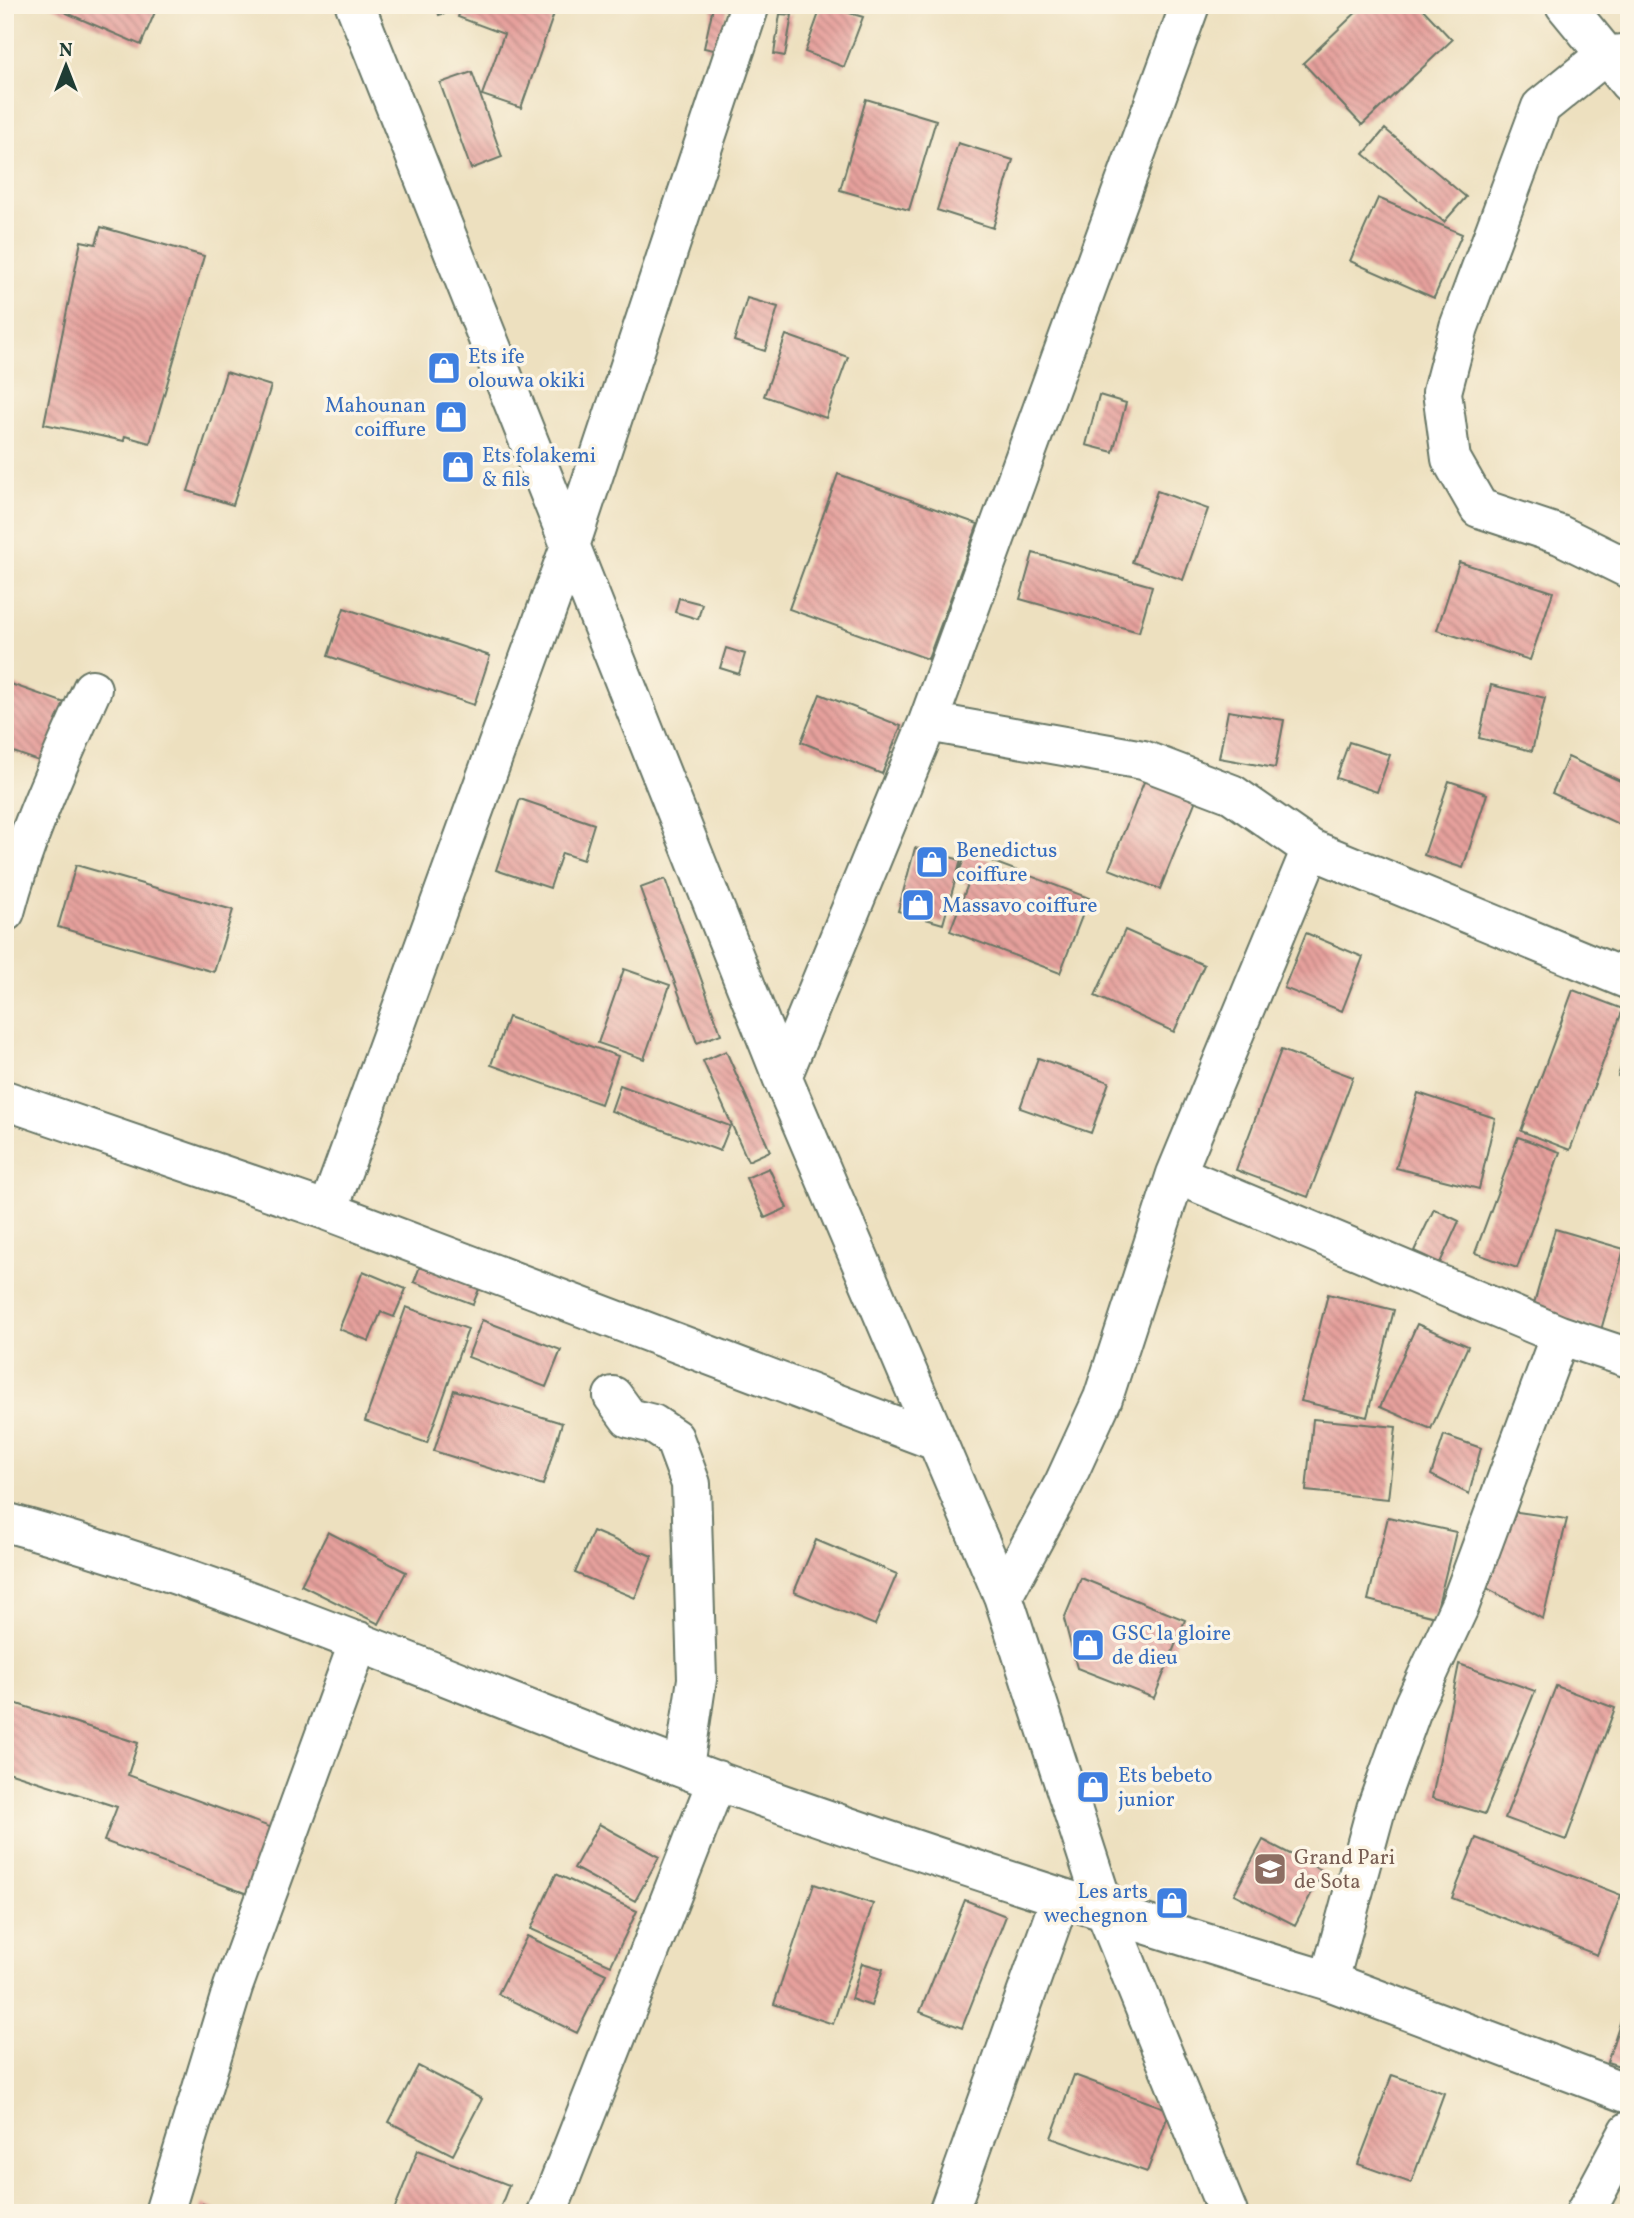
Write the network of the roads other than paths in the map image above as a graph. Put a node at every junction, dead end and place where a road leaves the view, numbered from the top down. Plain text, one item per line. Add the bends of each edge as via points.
1 (355, 5) edge
2 (750, 5) edge
3 (1191, 5) edge
4 (1565, 5) edge
5 (1620, 64) edge
6 (570, 546) junction
7 (1629, 569) edge
8 (92, 689) dead end
9 (928, 722) junction
10 (1311, 849) junction
11 (5, 912) edge
12 (1629, 979) edge
13 (782, 1077) junction
14 (5, 1100) edge
15 (1176, 1174) junction
16 (328, 1211) junction
17 (1560, 1335) junction
18 (1629, 1358) edge
19 (613, 1396) dead end
20 (936, 1441) junction
21 (5, 1522) edge
22 (1003, 1596) junction
23 (359, 1641) junction
24 (700, 1774) junction
25 (1060, 1899) junction
26 (1105, 1913) junction
27 (1329, 1981) junction
28 (1629, 2094) edge
29 (1629, 2131) edge
30 (164, 2213) edge
31 (548, 2213) edge
32 (948, 2213) edge
33 (1228, 2213) edge
34 (1585, 2213) edge

1 - 6 street
2 - 6 street
3 - 9 street
4 - 5 street
5 - 7 street via 1541,107 1460,327 1442,392 1451,459 1479,508 1560,536
6 - 13 street
6 - 16 street
8 - 11 street via 51,780
9 - 10 street via 1143,760 1232,794
9 - 13 street
10 - 12 street
10 - 15 street
13 - 20 street
14 - 16 street
15 - 17 street
15 - 22 street via 1104,1398
16 - 20 street
17 - 18 street
17 - 27 street via 1460,1605 1414,1703 1376,1809
19 - 24 street via 629,1418 653,1424 674,1438 691,1484
20 - 22 street
21 - 23 street via 94,1545
22 - 26 street
23 - 24 street
23 - 30 street via 233,1987
24 - 25 street
24 - 31 street
25 - 26 street
25 - 32 street
26 - 27 street
26 - 33 street
27 - 28 street
29 - 34 street

